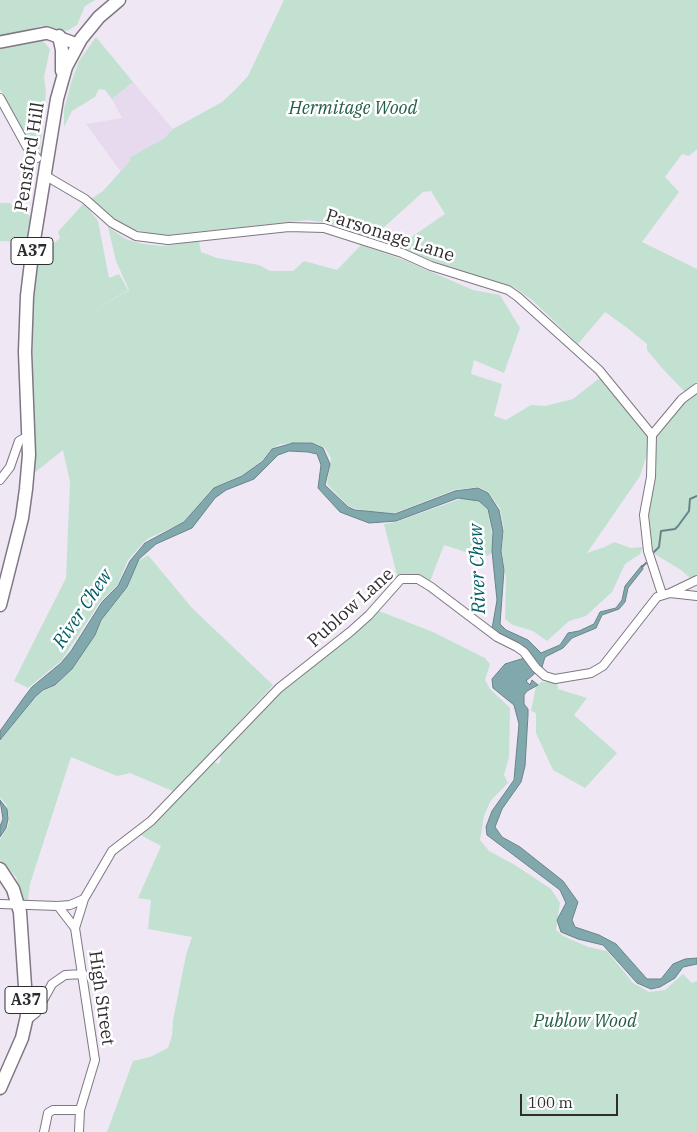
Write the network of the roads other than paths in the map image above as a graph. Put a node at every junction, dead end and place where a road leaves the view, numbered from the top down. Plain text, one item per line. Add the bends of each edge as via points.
1 (119, 0) edge
2 (59, 36) junction
3 (0, 42) edge
4 (77, 44) junction
5 (63, 76) junction
6 (0, 98) edge
7 (37, 158) dead end
8 (46, 176) junction
9 (697, 388) edge
10 (652, 435) junction
11 (28, 436) junction
12 (0, 480) edge
13 (697, 580) edge
14 (666, 594) junction
15 (697, 596) edge
16 (0, 604) edge
17 (0, 869) edge
18 (84, 899) junction
19 (0, 904) edge
20 (18, 906) junction
21 (58, 906) junction
22 (75, 928) junction
23 (83, 974) junction
24 (26, 1021) junction
25 (0, 1088) edge
26 (80, 1110) junction
27 (44, 1132) edge
28 (79, 1132) edge

1 - 4 highway, A37
2 - 3 main road via 42,33
2 - 4 main road
2 - 5 highway
4 - 5 highway, Pensford Hill / A37
5 - 8 highway, Pensford Hill / A37
6 - 7 street via 27,147
8 - 10 street, Parsonage Lane via 85,198 112,223 136,236 168,240 307,226 324,228 508,290 599,370
8 - 11 highway, Pensford Hill / A37 via 33,246 26,312
9 - 10 street via 682,399
10 - 14 street via 651,477 644,515 648,551
11 - 12 street via 20,441 10,467
11 - 16 highway, Pensford Hill / A37 via 22,518
13 - 14 street, Publow Lane
14 - 15 street
14 - 18 street, Publow Lane via 650,604 603,666 580,675 555,679 545,676 524,652 418,579 401,578 369,615 279,688 151,822 112,851
17 - 20 highway, A37 via 11,884
18 - 21 street
18 - 22 street, High Street
19 - 20 street
20 - 21 street
20 - 24 highway, A37
21 - 22 street
22 - 23 street, High Street
23 - 24 street via 65,975 52,984 36,1013
23 - 26 street, High Street via 94,1060
24 - 25 highway, A37
26 - 27 street via 53,1110 48,1113
26 - 28 street, High Street

